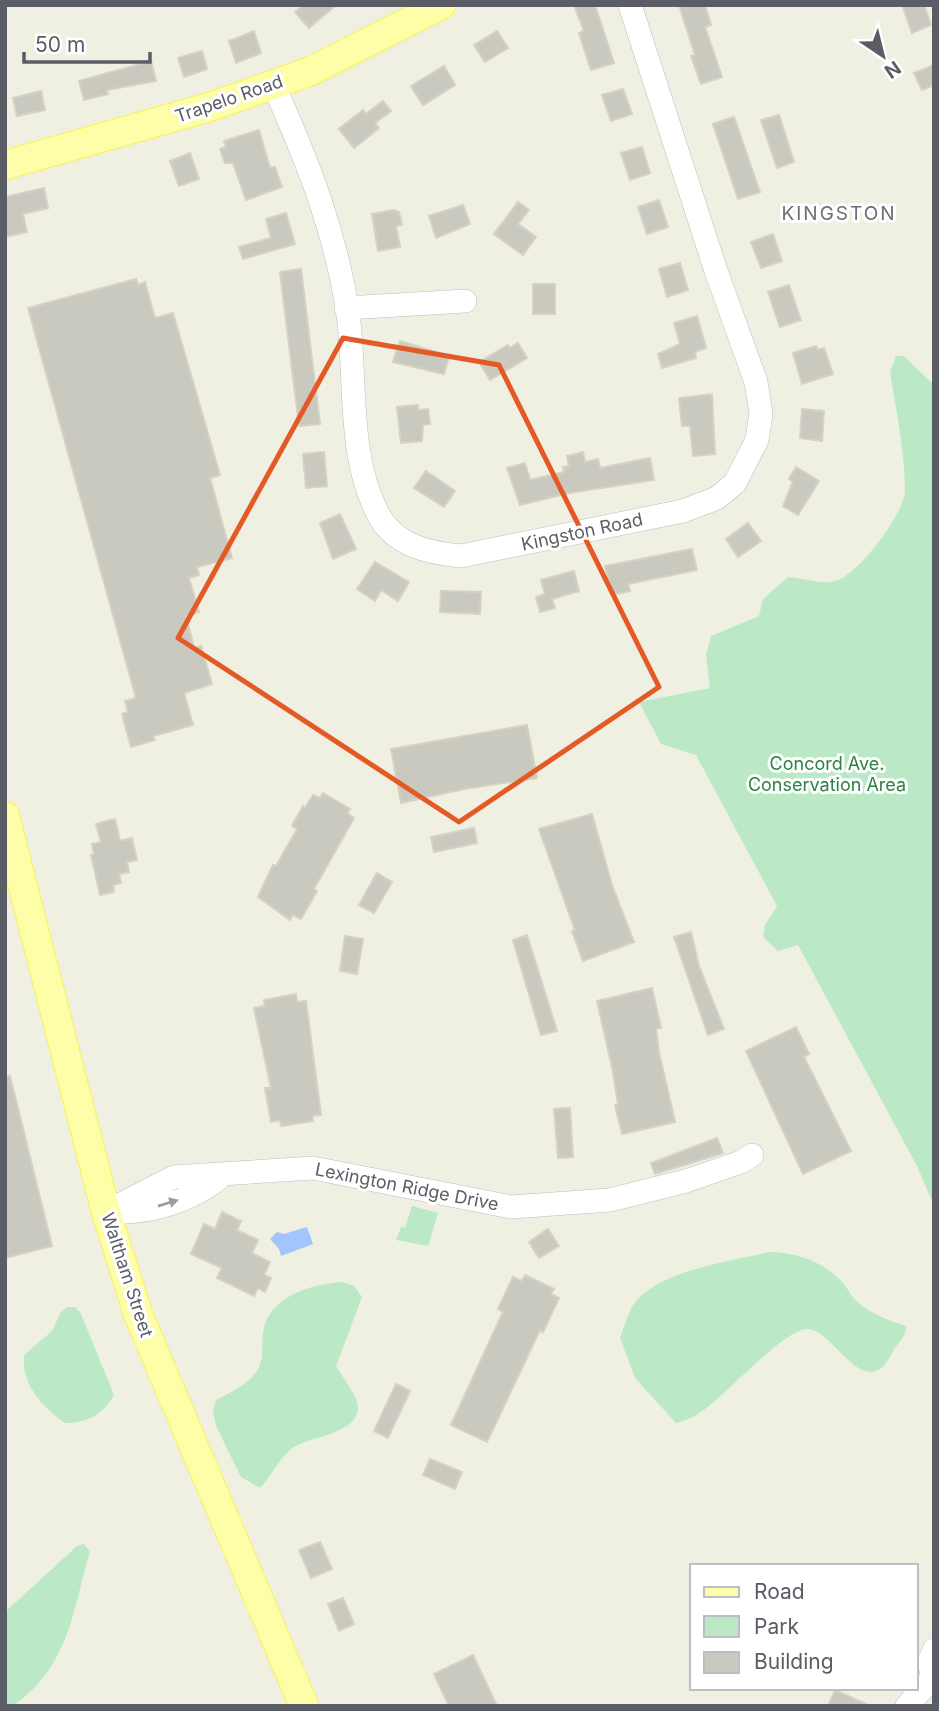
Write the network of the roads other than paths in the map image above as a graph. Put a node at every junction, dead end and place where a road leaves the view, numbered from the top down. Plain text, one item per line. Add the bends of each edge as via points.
1 (441, 5) edge
2 (630, 5) edge
3 (273, 84) junction
4 (5, 165) edge
5 (465, 302) dead end
6 (346, 308) junction
7 (7, 820) edge
8 (752, 1155) dead end
9 (106, 1212) junction
10 (934, 1650) edge
11 (933, 1677) edge
12 (304, 1706) edge
13 (907, 1706) edge

1 - 3 main road, Trapelo Road via 367,45
2 - 6 street, Kingston Road via 756,382 761,414 757,440 735,483 718,498 682,511 461,556 430,553 393,535 366,487
3 - 4 main road, Trapelo Road via 213,106
3 - 6 street, Kingston Road via 329,220
5 - 6 street
7 - 9 main road, Waltham Street
8 - 9 street, Lexington Ridge Drive via 686,1181 610,1200 511,1207 313,1168 222,1175 203,1192 136,1213
9 - 12 main road, Waltham Street via 138,1314
10 - 11 street via 929,1662
11 - 13 street

